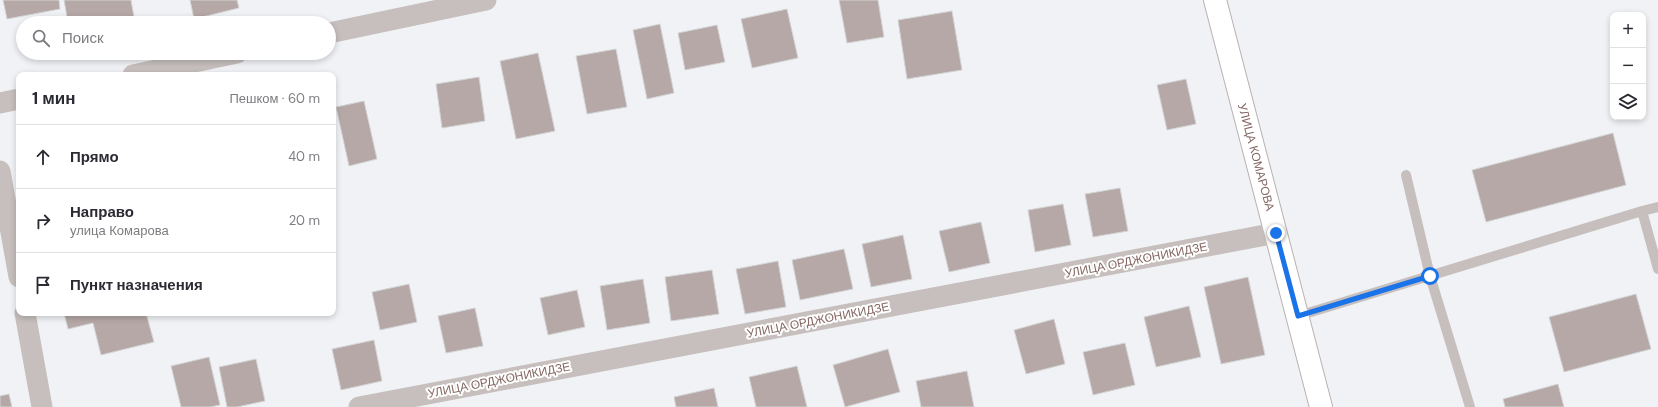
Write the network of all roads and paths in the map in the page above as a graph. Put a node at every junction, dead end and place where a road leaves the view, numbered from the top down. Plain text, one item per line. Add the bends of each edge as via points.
1 (486, 0) edge
2 (1215, 0) edge
3 (336, 32) edge
4 (204, 60) edge
5 (147, 72) edge
6 (16, 100) edge
7 (0, 103) edge
8 (0, 171) edge
9 (1406, 175) dead end
10 (1658, 207) edge
11 (1642, 211) junction
12 (1276, 233) junction
13 (16, 260) edge
14 (1658, 269) edge
15 (1430, 276) junction
16 (27, 316) edge
17 (1298, 316) junction
18 (42, 407) edge
19 (359, 407) edge
20 (1321, 407) edge
21 (1470, 407) edge

1 - 3 street
2 - 12 street, УЛИЦА КОМАРОВА
4 - 5 street
6 - 7 street
8 - 13 street
9 - 15 lane
10 - 11 lane
11 - 14 lane
11 - 15 lane
12 - 17 street, УЛИЦА КОМАРОВА
12 - 19 street, УЛИЦА ОРДЖОНИКИДЗЕ
15 - 17 lane
15 - 21 lane
16 - 18 street
17 - 20 street, УЛИЦА КОМАРОВА

